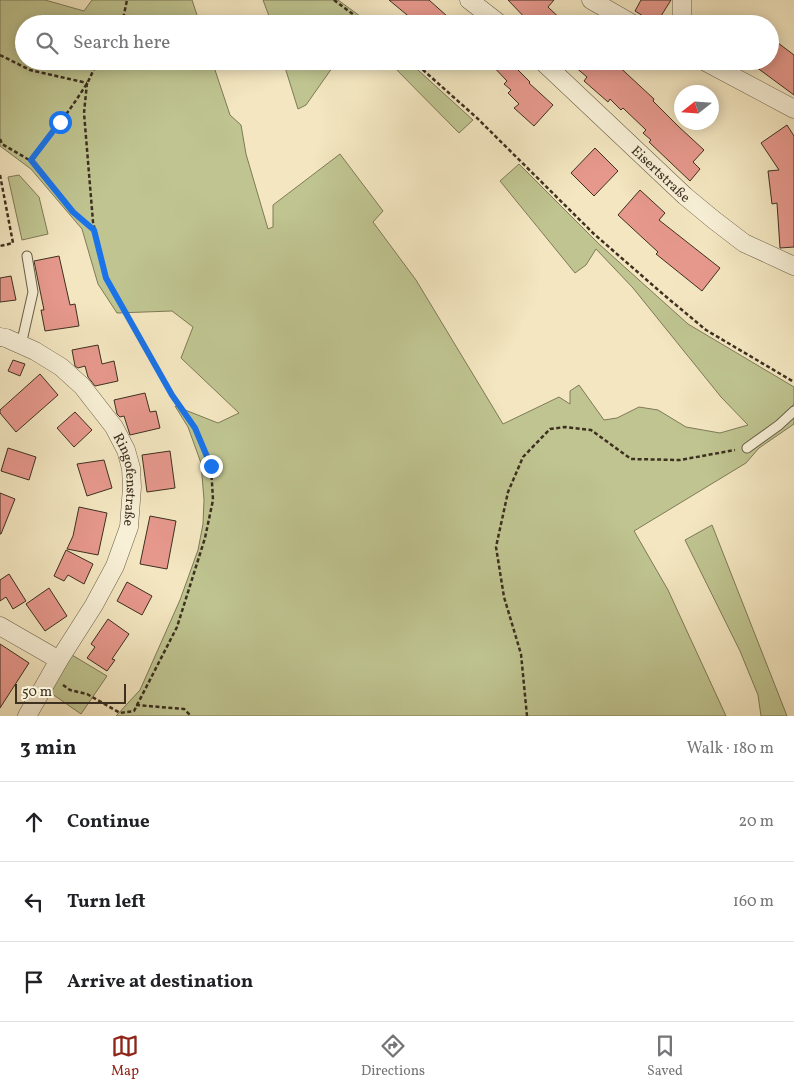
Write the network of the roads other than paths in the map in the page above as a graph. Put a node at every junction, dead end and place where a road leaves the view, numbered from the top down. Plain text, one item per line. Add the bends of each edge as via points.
1 (468, 0) edge
2 (591, 0) edge
3 (682, 0) edge
4 (488, 15) edge
5 (617, 15) edge
6 (682, 15) edge
7 (552, 70) edge
8 (721, 70) edge
9 (794, 109) edge
10 (27, 256) dead end
11 (794, 266) edge
12 (0, 337) edge
13 (20, 345) junction
14 (794, 411) edge
15 (747, 448) road end
16 (0, 626) edge
17 (59, 660) junction
18 (27, 716) edge

1 - 4 street
2 - 5 street
3 - 6 street
7 - 11 street, Eisertstraße via 714,220 744,243
8 - 9 street
10 - 13 lane via 33,292
12 - 13 street, Ringofenstraße
13 - 17 street, Ringofenstraße via 61,367 82,386 114,427 131,468 129,528 115,566
14 - 15 lane
16 - 17 street
17 - 18 street, Ringofenstraße

